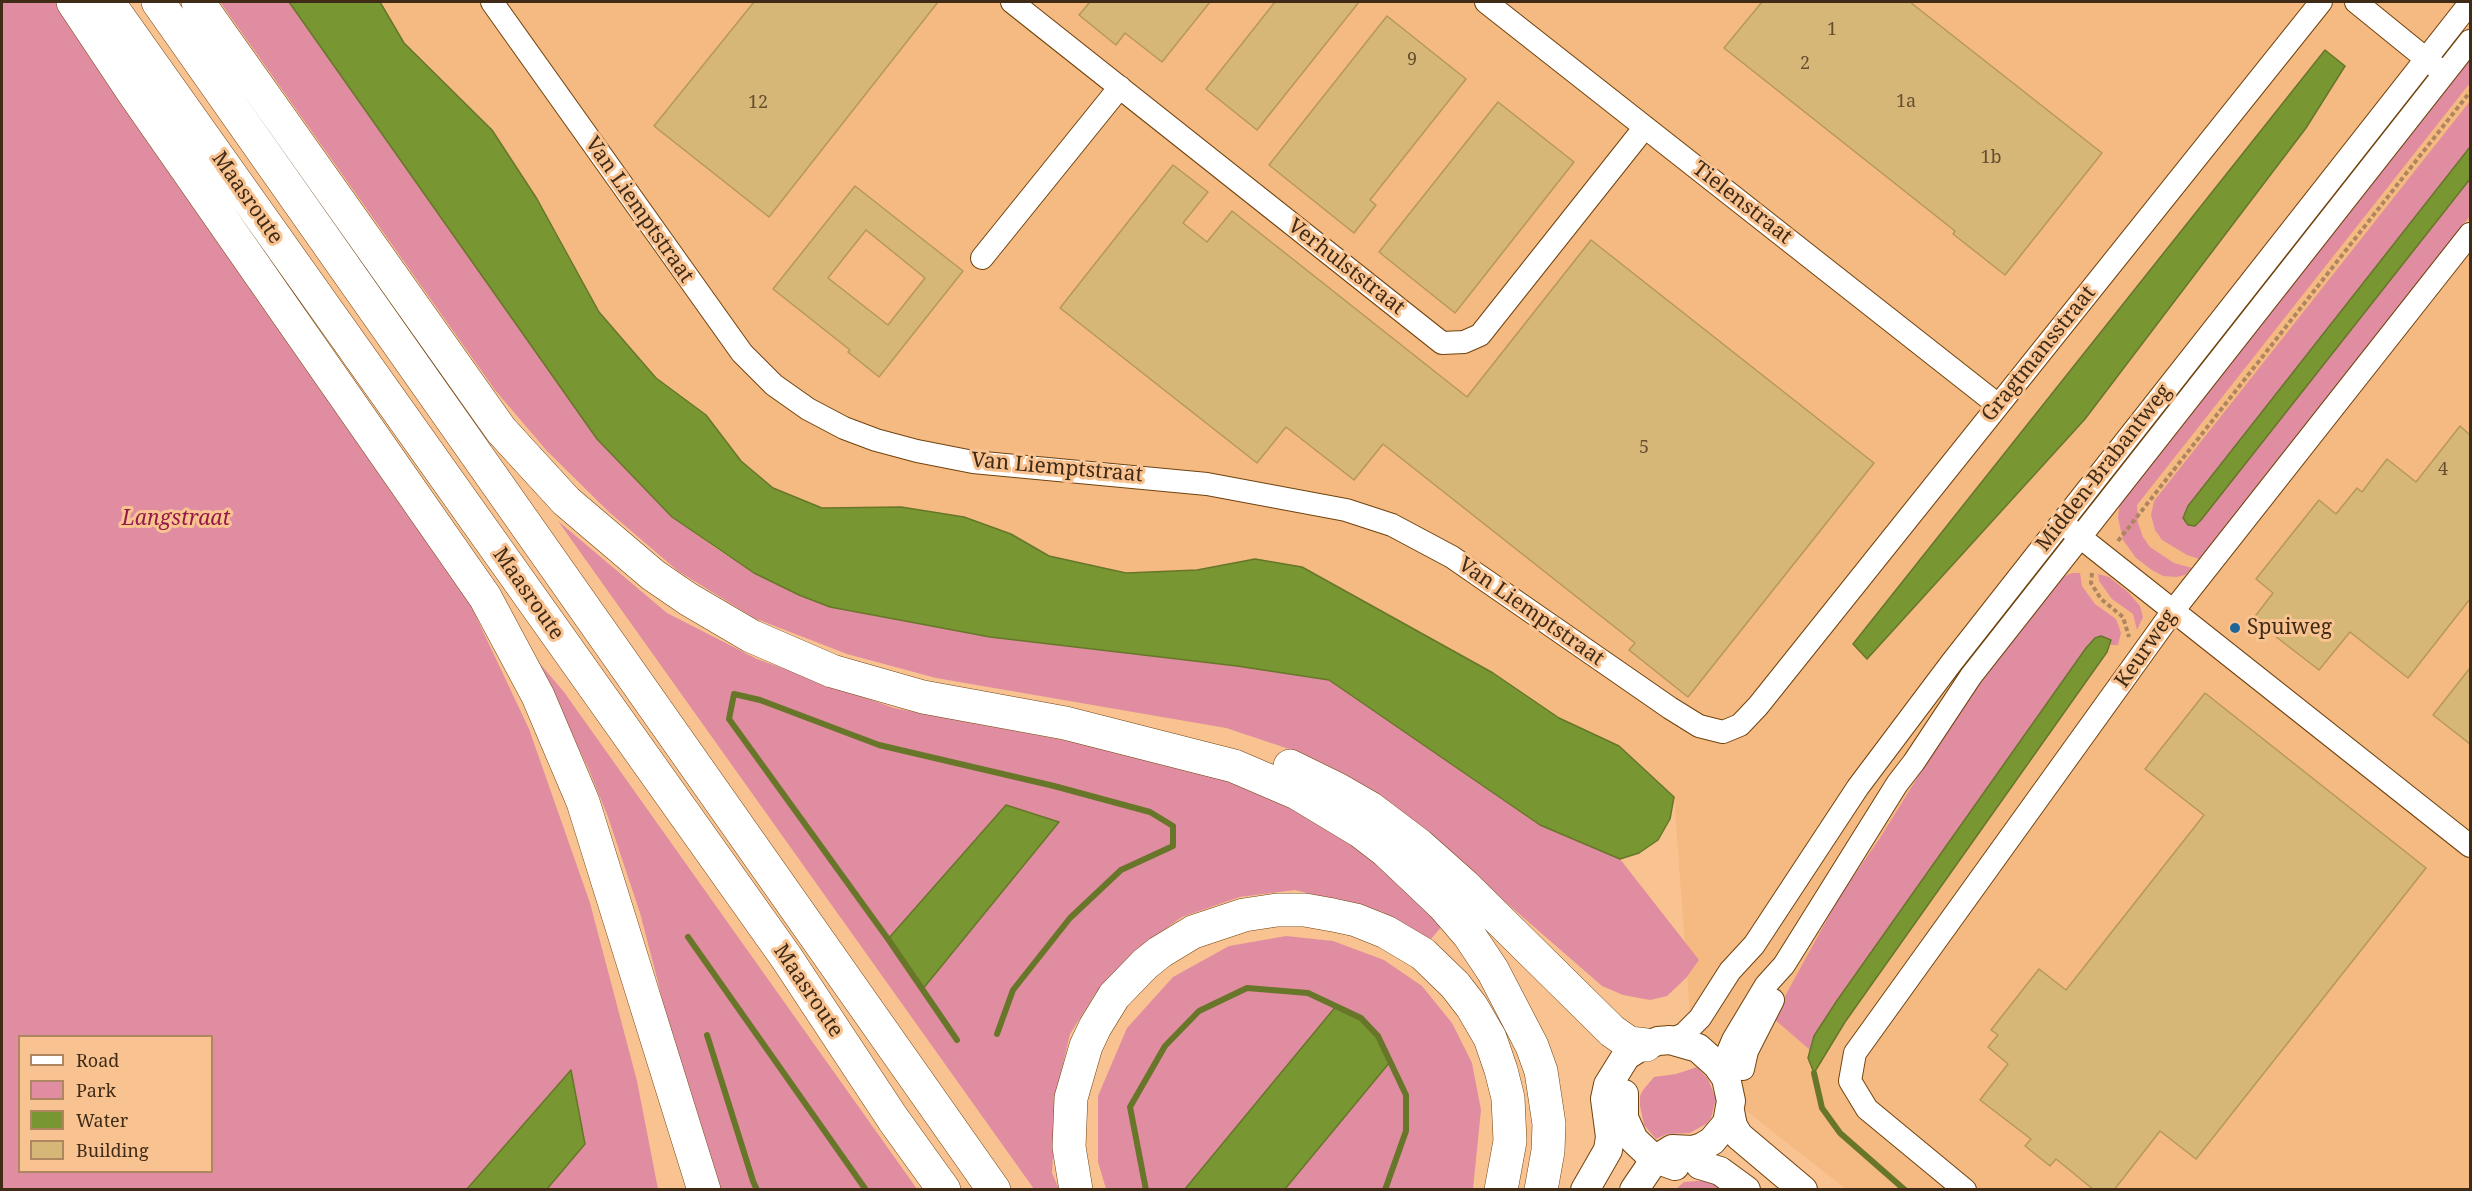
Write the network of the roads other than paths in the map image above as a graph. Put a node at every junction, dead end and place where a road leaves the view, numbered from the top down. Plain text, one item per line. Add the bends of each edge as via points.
1 (73, 2) edge
2 (108, 2) edge
3 (158, 2) edge
4 (198, 2) edge
5 (492, 2) edge
6 (1012, 2) edge
7 (1486, 2) edge
8 (2320, 2) edge
9 (2356, 2) edge
10 (2470, 3) edge
11 (2470, 41) edge
12 (2426, 58) junction
13 (2445, 74) junction
14 (1120, 87) junction
15 (1645, 126) junction
16 (2470, 234) edge
17 (982, 258) dead end
18 (1998, 405) junction
19 (2061, 522) junction
20 (2080, 537) junction
21 (2173, 611) junction
22 (1758, 706) joint
23 (1065, 723) junction
24 (2470, 846) edge
25 (639, 981) junction
26 (1670, 1044) junction
27 (1735, 1074) junction
28 (1739, 1121) junction
29 (1619, 1133) junction
30 (1678, 1164) junction
31 (679, 1190) edge
32 (704, 1190) edge
33 (944, 1190) edge
34 (994, 1190) edge
35 (1076, 1190) edge
36 (1501, 1190) edge
37 (1541, 1190) edge
38 (1585, 1190) edge
39 (1603, 1190) edge
40 (1635, 1190) edge
41 (1650, 1190) edge
42 (1746, 1190) edge
43 (1803, 1190) edge
44 (1823, 1190) edge
45 (1965, 1190) edge

1 - 25 highway via 485,597 538,696 583,802
2 - 33 highway, Maasroute via 786,957
3 - 34 highway, Maasroute
4 - 23 highway via 501,430 566,501 620,548 721,620 832,671 923,697
5 - 22 street, Van Liemptstraat via 742,353 774,385 808,409 876,440 973,462 1208,484 1346,510 1392,525 1452,557 1700,726 1723,732 1740,725
6 - 14 street, Verhulststraat
7 - 15 street, Tielenstraat
8 - 18 street, Gragtmansstraat
9 - 12 street
10 - 12 street, Midden-Brabantweg
11 - 13 street, Midden-Brabantweg
12 - 13 street
12 - 19 street, Midden-Brabantweg
13 - 20 street, Midden-Brabantweg
14 - 15 street, Verhulststraat via 1442,343 1464,342 1480,335
14 - 17 street
15 - 18 street, Tielenstraat
16 - 21 street, Keurweg
18 - 22 street, Gragtmansstraat
19 - 20 street
19 - 26 street, Midden-Brabantweg via 1858,787 1754,945 1740,977 1701,1041
20 - 21 street
20 - 27 street, Midden-Brabantweg via 1971,676 1897,784 1784,965 1776,994
21 - 24 street
21 - 45 street, Keurweg via 1855,1053 1850,1081 1867,1109
23 - 26 highway via 1137,727 1201,738 1273,759 1337,789 1396,826 1443,866 1612,1031 1629,1043
23 - 37 highway via 1196,755 1266,779 1360,831 1414,876 1468,935 1493,971 1532,1046 1541,1071 1549,1124
25 - 31 highway
25 - 32 highway
26 - 27 main road via 1708,1054
26 - 29 main road via 1626,1056 1608,1085 1605,1099
26 - 29 main road via 1682,1056 1649,1061 1625,1089
27 - 28 main road via 1731,1101
28 - 30 main road via 1720,1156
28 - 30 main road via 1693,1150 1672,1149
28 - 43 main road
28 - 44 main road
29 - 30 main road via 1641,1148
29 - 38 main road
29 - 39 main road via 1629,1146
30 - 40 main road
30 - 41 main road
30 - 42 main road via 1720,1170
35 - 36 highway via 1069,1147 1071,1098 1086,1046 1114,996 1145,964 1176,941 1216,922 1277,910 1333,915 1386,932 1423,954 1472,1007 1490,1038 1508,1098 1510,1141

